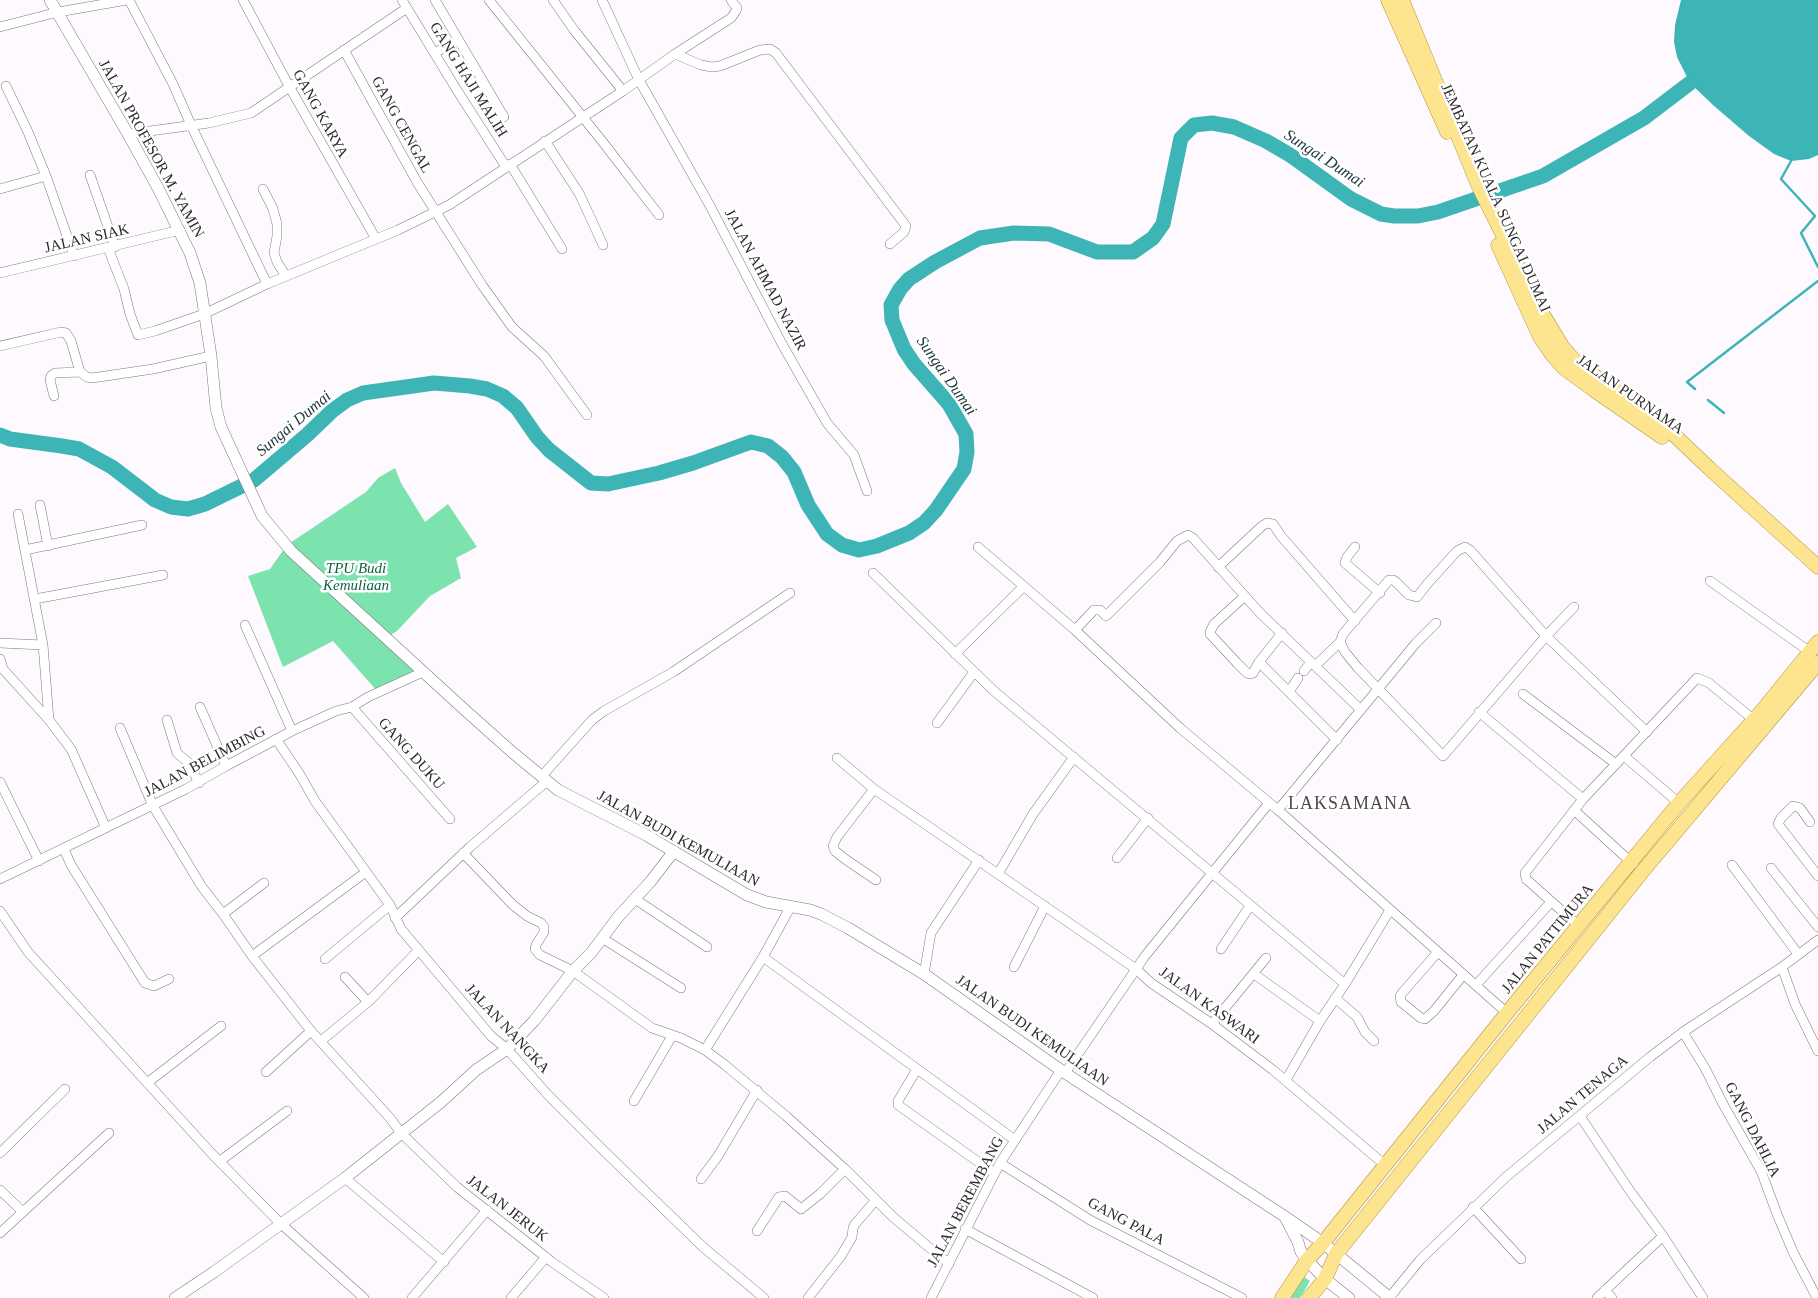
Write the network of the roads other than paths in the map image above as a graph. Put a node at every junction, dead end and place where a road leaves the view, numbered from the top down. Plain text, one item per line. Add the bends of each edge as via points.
1 (50, 0) edge
2 (128, 0) edge
3 (243, 0) edge
4 (435, 0) edge
5 (489, 0) edge
6 (553, 0) edge
7 (602, 0) edge
8 (731, 0) edge
9 (1388, 0) edge
10 (1402, 0) edge
11 (404, 4) edge
12 (58, 12) junction
13 (0, 27) edge
14 (458, 40) junction
15 (344, 50) junction
16 (435, 53) junction
17 (675, 54) junction
18 (1426, 70) junction
19 (639, 80) junction
20 (6, 86) dead end
21 (289, 86) junction
22 (623, 91) junction
23 (583, 117) junction
24 (504, 118) dead end
25 (191, 125) junction
26 (128, 134) junction
27 (544, 141) junction
28 (508, 166) junction
29 (90, 175) dead end
30 (46, 176) junction
31 (0, 189) edge
32 (263, 189) dead end
33 (436, 212) junction
34 (659, 216) dead end
35 (180, 230) junction
36 (376, 239) junction
37 (890, 244) dead end
38 (603, 245) dead end
39 (112, 247) junction
40 (562, 249) dead end
41 (74, 256) junction
42 (0, 272) edge
43 (286, 276) junction
44 (267, 284) junction
45 (204, 314) junction
46 (1554, 331) joint
47 (1540, 337) joint
48 (0, 346) edge
49 (211, 356) junction
50 (80, 372) junction
51 (54, 396) dead end
52 (586, 415) dead end
53 (1710, 470) junction
54 (867, 491) dead end
55 (40, 505) dead end
56 (260, 512) joint
57 (18, 514) dead end
58 (142, 525) dead end
59 (48, 546) junction
60 (978, 547) dead end
61 (1356, 547) dead end
62 (25, 550) junction
63 (1218, 567) junction
64 (1818, 567) edge
65 (873, 573) dead end
66 (163, 575) dead end
67 (1710, 581) dead end
68 (1024, 586) junction
69 (790, 593) dead end
70 (1380, 593) junction
71 (1245, 596) junction
72 (34, 599) junction
73 (1574, 607) dead end
74 (1355, 621) junction
75 (1436, 623) dead end
76 (245, 625) dead end
77 (1075, 630) junction
78 (1282, 633) junction
79 (1546, 636) junction
80 (1340, 642) junction
81 (0, 643) edge
82 (43, 645) junction
83 (1815, 652) edge
84 (955, 654) junction
85 (0, 659) edge
86 (1259, 662) junction
87 (1313, 664) junction
88 (423, 672) junction
89 (974, 672) junction
90 (1378, 689) junction
91 (1288, 692) junction
92 (1523, 694) dead end
93 (200, 706) dead end
94 (352, 707) junction
95 (1361, 710) junction
96 (1480, 712) junction
97 (49, 720) junction
98 (167, 720) dead end
99 (1754, 720) junction
100 (937, 723) dead end
101 (120, 728) dead end
102 (292, 731) junction
103 (1647, 732) junction
104 (276, 739) junction
105 (1337, 740) junction
106 (1074, 756) junction
107 (1624, 756) junction
108 (837, 758) dead end
109 (1616, 764) junction
110 (226, 766) junction
111 (544, 779) junction
112 (0, 782) edge
113 (199, 783) junction
114 (874, 788) junction
115 (1583, 800) junction
116 (1270, 803) junction
117 (1679, 803) junction
118 (152, 806) junction
119 (1278, 810) junction
120 (1574, 810) junction
121 (1148, 818) junction
122 (450, 819) dead end
123 (1810, 822) dead end
124 (106, 828) junction
125 (64, 849) junction
126 (674, 851) junction
127 (463, 853) junction
128 (1117, 858) dead end
129 (979, 860) junction
130 (38, 861) junction
131 (1631, 863) junction
132 (1732, 865) dead end
133 (1771, 868) dead end
134 (366, 872) junction
135 (1212, 872) junction
136 (1642, 872) junction
137 (998, 874) junction
138 (1818, 876) edge
139 (0, 879) edge
140 (876, 880) dead end
141 (264, 883) dead end
142 (635, 899) junction
143 (1551, 902) junction
144 (390, 905) junction
145 (791, 906) junction
146 (1045, 906) junction
147 (1250, 906) junction
148 (1390, 910) junction
149 (0, 912) edge
150 (223, 914) junction
151 (395, 918) junction
152 (1579, 926) junction
153 (1818, 927) edge
154 (602, 938) junction
155 (1818, 940) edge
156 (707, 947) dead end
157 (1221, 949) dead end
158 (418, 950) junction
159 (1437, 952) junction
160 (1798, 954) junction
161 (252, 956) junction
162 (763, 957) junction
163 (1266, 958) dead end
164 (325, 959) dead end
165 (1014, 967) dead end
166 (1782, 967) junction
167 (1136, 969) junction
168 (574, 971) junction
169 (924, 974) junction
170 (1254, 974) junction
171 (1462, 974) junction
172 (345, 977) dead end
173 (168, 979) dead end
174 (1345, 984) junction
175 (1476, 985) junction
176 (681, 988) dead end
177 (1335, 998) junction
178 (368, 1002) junction
179 (1507, 1013) junction
180 (1320, 1021) junction
181 (1212, 1024) junction
182 (221, 1026) dead end
183 (312, 1031) junction
184 (1683, 1032) junction
185 (672, 1036) junction
186 (321, 1041) junction
187 (1374, 1041) dead end
188 (507, 1049) junction
189 (705, 1050) junction
190 (1818, 1051) edge
191 (917, 1069) junction
192 (266, 1072) dead end
193 (1063, 1072) junction
194 (1286, 1080) junction
195 (147, 1083) junction
196 (65, 1089) dead end
197 (757, 1090) junction
198 (634, 1101) dead end
199 (287, 1111) dead end
200 (1580, 1116) junction
201 (109, 1133) dead end
202 (401, 1133) junction
203 (1015, 1140) junction
204 (0, 1152) edge
205 (220, 1162) junction
206 (1000, 1163) junction
207 (1385, 1166) junction
208 (845, 1168) junction
209 (994, 1173) junction
210 (345, 1178) junction
211 (701, 1179) dead end
212 (0, 1190) edge
213 (876, 1200) junction
214 (1473, 1207) junction
215 (487, 1210) junction
216 (23, 1212) junction
217 (1284, 1216) junction
218 (280, 1223) junction
219 (966, 1229) junction
220 (757, 1232) dead end
221 (0, 1233) edge
222 (1663, 1236) junction
223 (1323, 1244) junction
224 (1336, 1254) junction
225 (546, 1258) junction
226 (1521, 1259) dead end
227 (1307, 1260) junction
228 (444, 1262) junction
229 (948, 1264) junction
230 (1325, 1279) junction
231 (1605, 1290) junction
232 (1817, 1296) edge
233 (175, 1298) edge
234 (364, 1298) edge
235 (412, 1298) edge
236 (512, 1298) edge
237 (604, 1298) edge
238 (764, 1298) edge
239 (808, 1298) edge
240 (931, 1298) edge
241 (1093, 1298) edge
242 (1242, 1298) edge
243 (1282, 1298) edge
244 (1309, 1298) edge
245 (1349, 1298) edge
246 (1389, 1298) edge
247 (1596, 1298) edge
248 (1612, 1298) edge
249 (1702, 1298) edge

1 - 12 street, JALAN PROFESOR M. YAMIN
2 - 12 street
2 - 25 street
3 - 21 street, GANG KARYA
4 - 14 street
5 - 23 street
6 - 22 street
7 - 19 street, JALAN AHMAD NAZIR
8 - 17 street via 737,8 735,14
9 - 18 main road
10 - 18 main road
11 - 15 street
11 - 16 street, GANG HAJI MALIH
12 - 13 street
12 - 26 street, JALAN PROFESOR M. YAMIN
14 - 16 street
14 - 24 street
15 - 21 street
15 - 33 street, GANG CENGAL
16 - 28 street, GANG HAJI MALIH
17 - 19 street
17 - 37 street via 712,67 760,50 776,53 906,226
18 - 46 main road, JEMBATAN KUALA SUNGAI DUMAI via 1479,187 1539,308
18 - 47 main road, JEMBATAN KUALA SUNGAI DUMAI via 1471,190
19 - 22 street
19 - 54 street, JALAN AHMAD NAZIR via 827,423 854,456
20 - 30 street
21 - 25 street via 252,113
21 - 36 street, GANG KARYA
22 - 23 street
23 - 27 street
23 - 34 street
25 - 26 street
25 - 44 street
26 - 35 street, JALAN PROFESOR M. YAMIN
27 - 28 street
27 - 38 street via 579,193
28 - 33 street
28 - 40 street, GANG HAJI MALIH
29 - 39 street
30 - 31 street
30 - 41 street
32 - 43 street via 276,224 274,253
33 - 36 street
33 - 52 street, GANG CENGAL via 512,327 544,356
35 - 39 street, JALAN SIAK
35 - 45 street, JALAN PROFESOR M. YAMIN via 197,273
36 - 43 street
39 - 41 street, JALAN SIAK
39 - 45 street via 138,335
41 - 42 street, JALAN SIAK
43 - 44 street
44 - 45 street
45 - 49 street, JALAN PROFESOR M. YAMIN
46 - 53 main road, JALAN PURNAMA via 1573,359 1670,431
47 - 53 main road, JALAN PURNAMA via 1564,368
48 - 50 street via 66,333
49 - 50 street via 92,378
49 - 56 street, JALAN PROFESOR M. YAMIN via 218,415
50 - 51 street via 51,376
53 - 64 main road, JALAN PURNAMA
55 - 59 street
56 - 88 street, JALAN BUDI KEMULIAAN via 291,551
57 - 62 street
58 - 59 street
59 - 62 street
60 - 68 street
61 - 70 street via 1345,563
62 - 72 street
63 - 71 street
63 - 74 street via 1262,526 1273,524
63 - 77 street via 1193,538 1185,536 1106,616 1100,610 1094,610
65 - 84 street
66 - 72 street
67 - 83 street
68 - 77 street
68 - 84 street
69 - 111 street via 672,672 592,720
70 - 74 street
70 - 79 street via 1389,580 1393,580 1409,595 1417,597 1457,551 1465,547
71 - 78 street
71 - 86 street via 1214,624 1210,634 1250,674
72 - 82 street
73 - 79 street
74 - 80 street
75 - 90 street
76 - 102 street
77 - 116 street via 1180,728
78 - 86 street
78 - 87 street
79 - 96 street
79 - 103 street
80 - 87 street
80 - 90 street
81 - 82 street
82 - 97 street
83 - 99 main road, JALAN PATTIMURA
83 - 136 main road, JALAN PATTIMURA
84 - 89 street
85 - 97 street via 3,669
86 - 91 street
87 - 91 street
87 - 95 street
88 - 94 street, JALAN BELIMBING
88 - 111 street, JALAN BUDI KEMULIAAN
89 - 100 street
89 - 106 street
90 - 95 street
90 - 96 street via 1443,756
91 - 105 street
92 - 109 street
93 - 110 street
94 - 102 street, JALAN BELIMBING
94 - 122 street, GANG DUKU
95 - 105 street
96 - 115 street
97 - 124 street via 73,753
98 - 113 street via 177,753 189,764
99 - 103 street via 1709,683 1697,678
99 - 117 main road, JALAN PATTIMURA
101 - 118 street, JALAN JERUK
102 - 104 street, JALAN BELIMBING
103 - 107 street
104 - 110 street, JALAN BELIMBING
104 - 134 street, JALAN NANGKA
105 - 119 street
106 - 121 street
106 - 137 street via 1033,814
107 - 109 street
107 - 117 street
108 - 114 street, JALAN KASWARI
109 - 115 street
110 - 113 street, JALAN BELIMBING
111 - 126 street, JALAN BUDI KEMULIAAN via 572,798
111 - 127 street
112 - 130 street
113 - 118 street, JALAN BELIMBING
114 - 129 street, JALAN KASWARI
114 - 140 street via 833,846 840,855
115 - 120 street
116 - 119 street
116 - 135 street, JALAN BEREMBANG
117 - 131 main road, JALAN PATTIMURA
118 - 124 street, JALAN BELIMBING
118 - 150 street, JALAN JERUK via 202,887
119 - 148 street
120 - 131 street
120 - 143 street via 1525,873 1526,879
121 - 128 street
121 - 135 street
123 - 138 street via 1800,808 1793,806 1778,824
124 - 125 street, JALAN BELIMBING
125 - 130 street, JALAN BELIMBING
125 - 173 street via 145,982 154,986
126 - 142 street
126 - 145 street, JALAN BUDI KEMULIAAN via 748,895
127 - 151 street
127 - 168 street via 513,905 541,922 544,932 536,945 537,952
129 - 137 street, JALAN KASWARI
129 - 169 street via 931,933
130 - 139 street, JALAN BELIMBING
131 - 136 street
131 - 152 main road, JALAN PATTIMURA
132 - 160 street
133 - 153 street
134 - 144 street, JALAN NANGKA
134 - 161 street
135 - 147 street
135 - 167 street, JALAN BEREMBANG
136 - 224 main road, JALAN PATTIMURA
137 - 146 street, JALAN KASWARI
141 - 150 street
142 - 154 street
142 - 156 street
143 - 152 street
143 - 175 street
144 - 151 street, JALAN NANGKA
144 - 164 street
145 - 162 street
145 - 169 street, JALAN BUDI KEMULIAAN via 831,919
146 - 165 street
146 - 167 street, JALAN KASWARI
147 - 157 street
147 - 174 street
148 - 159 street
148 - 174 street
149 - 195 street via 28,952
150 - 161 street, JALAN JERUK
151 - 158 street, JALAN NANGKA
152 - 179 main road, JALAN PATTIMURA
154 - 168 street
154 - 176 street
155 - 160 street, JALAN TENAGA
158 - 178 street
158 - 188 street, JALAN NANGKA via 491,1036
159 - 171 street
159 - 171 street via 1400,996 1401,1002 1424,1019
160 - 166 street, JALAN TENAGA
161 - 183 street, JALAN JERUK
162 - 189 street
162 - 191 street
163 - 170 street
166 - 184 street, JALAN TENAGA
166 - 190 street via 1795,1004
167 - 181 street, JALAN KASWARI via 1151,983
167 - 193 street, JALAN BEREMBANG
168 - 185 street via 652,1028
168 - 188 street
169 - 193 street, JALAN BUDI KEMULIAAN
170 - 180 street
170 - 181 street
171 - 175 street
172 - 178 street
174 - 177 street
175 - 179 street
177 - 180 street
177 - 187 street via 1357,1017
178 - 186 street
179 - 207 main road, JALAN PATTIMURA
180 - 194 street
181 - 194 street, JALAN KASWARI
182 - 195 street
183 - 186 street, JALAN JERUK
183 - 192 street
184 - 200 street, JALAN TENAGA
184 - 232 street, GANG DAHLIA via 1761,1171 1793,1252
185 - 189 street
185 - 198 street
186 - 202 street, JALAN JERUK
188 - 202 street via 476,1070
188 - 238 street, JALAN NANGKA via 549,1096 703,1247
189 - 197 street
191 - 203 street
191 - 209 street via 898,1105
193 - 203 street, JALAN BEREMBANG
193 - 217 street, JALAN BUDI KEMULIAAN
194 - 207 street, JALAN KASWARI
195 - 205 street
196 - 204 street
197 - 208 street
197 - 211 street
199 - 205 street
200 - 214 street, JALAN TENAGA
200 - 222 street
201 - 216 street
202 - 210 street
202 - 215 street, JALAN JERUK via 457,1187
203 - 206 street, JALAN BEREMBANG
205 - 218 street
206 - 209 street, JALAN BEREMBANG
206 - 242 street, GANG PALA via 1090,1220
207 - 223 main road, JALAN PATTIMURA
208 - 213 street
208 - 220 street via 801,1209 785,1196 779,1197
209 - 219 street, JALAN BEREMBANG
210 - 218 street
210 - 228 street
212 - 216 street
213 - 229 street
213 - 239 street via 855,1224 842,1256
214 - 226 street
214 - 246 street, JALAN TENAGA via 1420,1260
215 - 225 street, JALAN JERUK
215 - 228 street
216 - 221 street
217 - 223 street, JALAN BUDI KEMULIAAN
217 - 227 street, JALAN BUDI KEMULIAAN
218 - 233 street
218 - 234 street
219 - 229 street, JALAN BEREMBANG
219 - 241 street
222 - 231 street
222 - 249 street
223 - 224 street, JALAN BUDI KEMULIAAN
223 - 227 main road, JALAN PATTIMURA
224 - 230 main road, JALAN PATTIMURA
224 - 246 street, JALAN BUDI KEMULIAAN
225 - 236 street
225 - 237 street, JALAN JERUK
227 - 230 street, JALAN BUDI KEMULIAAN
227 - 243 main road, JALAN PATTIMURA
228 - 235 street
229 - 240 street, JALAN BEREMBANG
230 - 244 main road, JALAN PATTIMURA
230 - 245 street, JALAN BUDI KEMULIAAN
231 - 247 street
231 - 248 street

